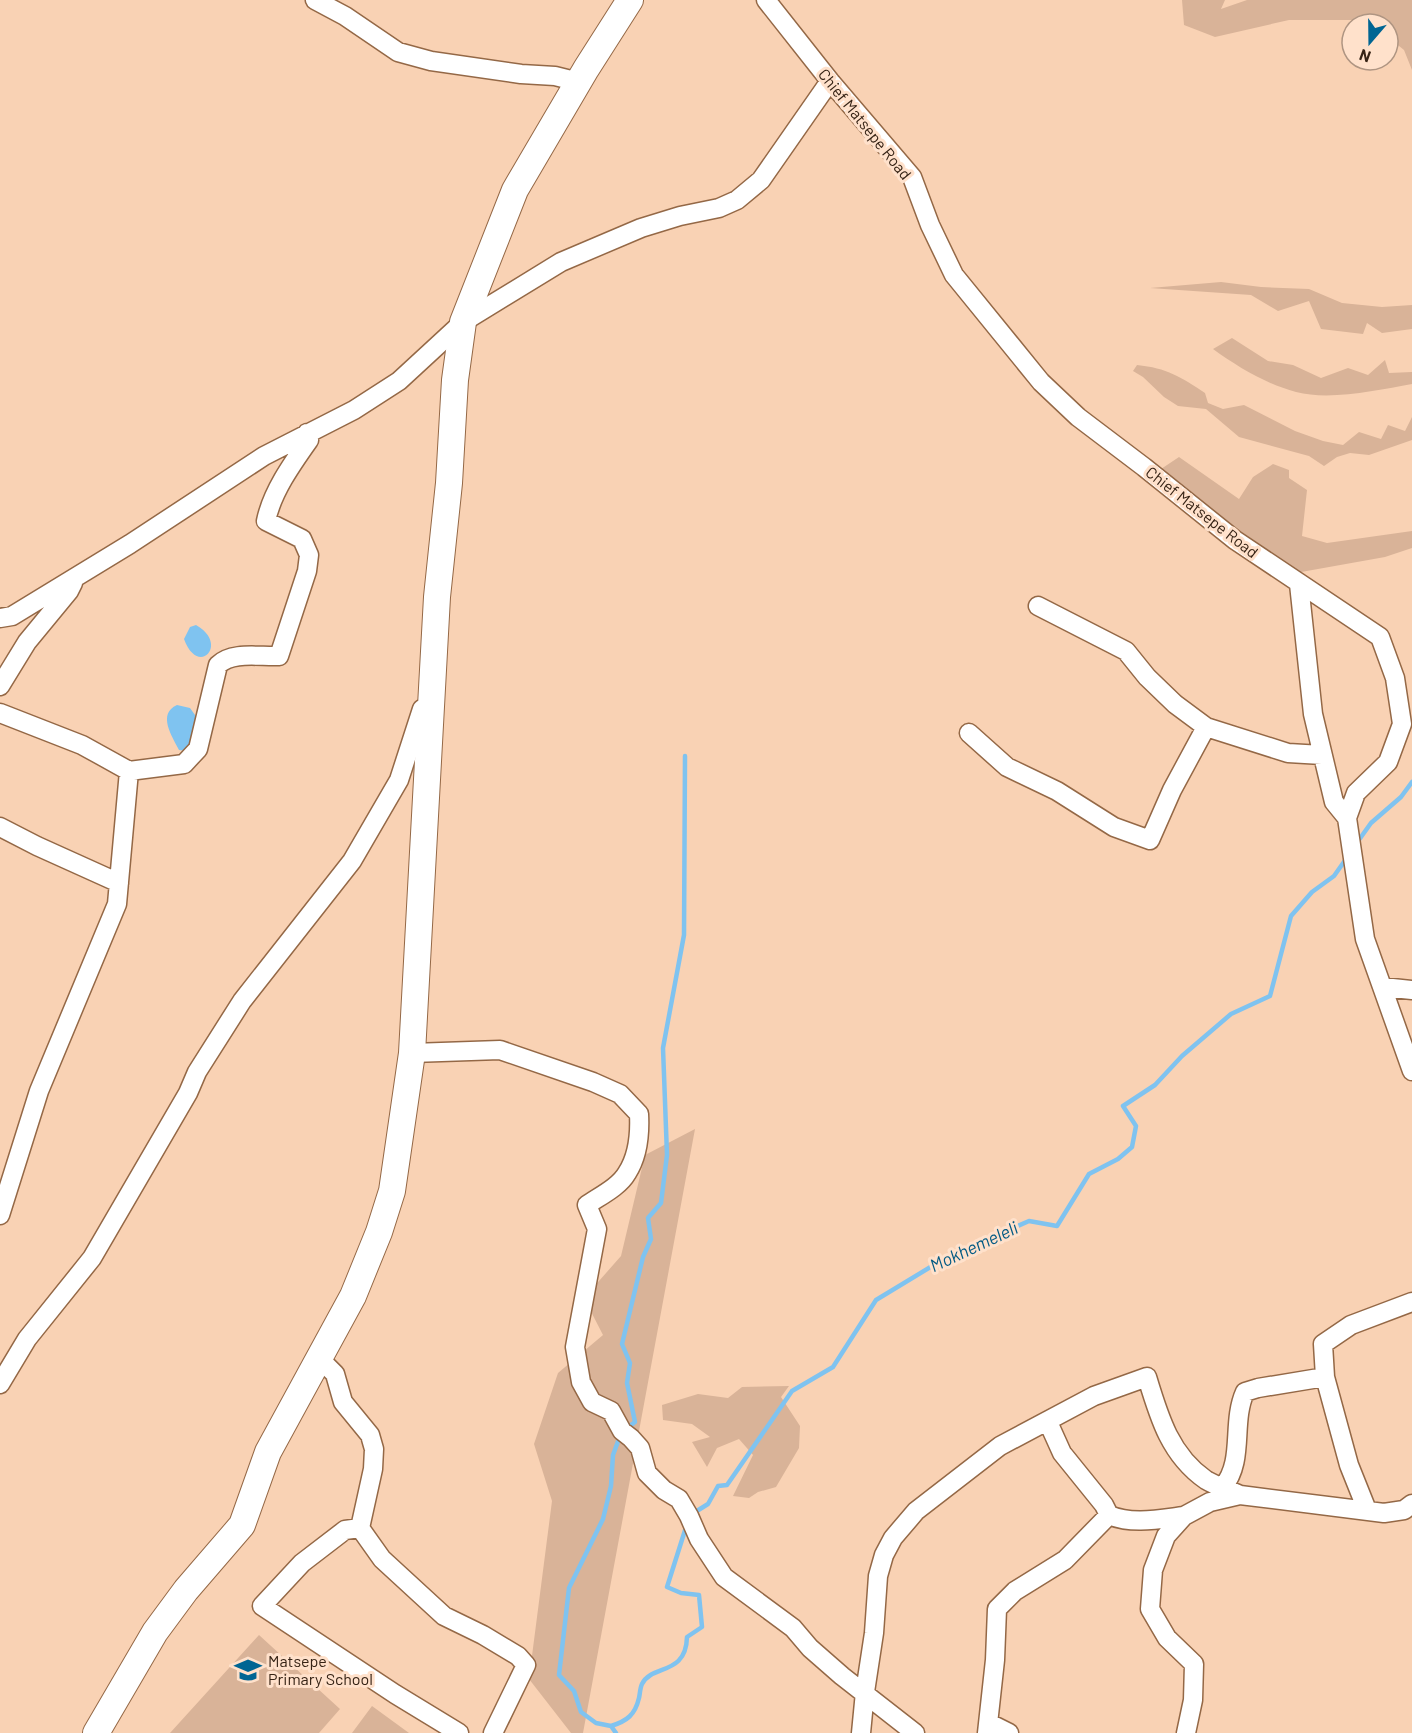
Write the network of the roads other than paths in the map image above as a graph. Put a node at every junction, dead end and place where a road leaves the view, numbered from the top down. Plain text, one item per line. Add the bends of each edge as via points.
1 (315, 0) edge
2 (630, 0) edge
3 (766, 0) edge
4 (830, 81) junction
5 (579, 82) junction
6 (463, 322) junction
7 (308, 433) junction
8 (76, 577) junction
9 (1299, 584) junction
10 (1038, 606) dead end
11 (0, 618) edge
12 (0, 687) edge
13 (432, 706) junction
14 (0, 714) edge
15 (1206, 726) junction
16 (969, 733) dead end
17 (1322, 754) junction
18 (129, 771) junction
19 (1347, 818) junction
20 (0, 827) edge
21 (119, 883) junction
22 (1383, 987) junction
23 (1412, 990) edge
24 (412, 1053) junction
25 (1412, 1071) edge
26 (0, 1215) edge
27 (1412, 1302) edge
28 (319, 1358) junction
29 (1325, 1377) junction
30 (0, 1384) edge
31 (1048, 1422) junction
32 (1223, 1487) junction
33 (1240, 1495) junction
34 (1412, 1504) edge
35 (1368, 1510) junction
36 (1109, 1515) junction
37 (1184, 1516) junction
38 (360, 1528) junction
39 (865, 1692) junction
40 (988, 1728) edge
41 (96, 1733) edge
42 (459, 1733) edge
43 (492, 1733) edge
44 (861, 1733) edge
45 (915, 1733) edge
46 (1009, 1733) edge
47 (1186, 1733) edge

1 - 5 street via 398,52 432,61
2 - 5 street
3 - 4 street, Chief Matsepe Road
4 - 6 street via 761,180 738,200 640,228 561,262
4 - 9 street, Chief Matsepe Road via 912,177 954,275 1041,382 1078,417 1234,540
5 - 6 street via 515,190
6 - 7 street via 399,381
6 - 13 street via 437,597
7 - 8 street via 264,456
7 - 18 street via 309,440 279,488 266,521 302,538 309,555 279,656 223,660 218,665 198,749 190,759 184,764
8 - 11 street via 12,616
8 - 12 street via 27,642
9 - 17 street via 1313,714
9 - 19 street, Chief Matsepe Road via 1380,638 1395,678 1402,724 1388,762 1356,794
10 - 15 street via 1126,651 1175,704
13 - 24 street
13 - 30 street via 422,709 399,780 352,861 242,1001 197,1072 92,1258 27,1339
14 - 18 street via 82,745
15 - 16 street via 1150,840 1114,827 1007,767
15 - 17 street via 1288,753
17 - 19 street via 1334,801
18 - 21 street
19 - 22 street via 1365,939
20 - 21 street
21 - 26 street via 117,904 39,1091
22 - 23 street
22 - 25 street
24 - 28 street via 392,1191 353,1296
24 - 39 street via 500,1050 620,1094 639,1114 640,1131 627,1174 587,1205 597,1229 575,1347 581,1382 592,1402 611,1411 622,1431 640,1448 647,1473 679,1499 724,1577 793,1628 810,1648
27 - 29 street via 1352,1325 1323,1344
28 - 38 street via 335,1374 343,1402 370,1435 374,1449
28 - 41 street via 268,1452 242,1525 155,1632
29 - 32 street via 1245,1392 1238,1418 1236,1463
29 - 35 street via 1349,1465
31 - 32 street via 1094,1395 1147,1377 1170,1442 1191,1467
31 - 36 street via 1062,1453
31 - 39 street via 1000,1446 916,1511 893,1538 878,1576
32 - 33 street
33 - 35 street
33 - 37 street via 1210,1502
34 - 35 street via 1404,1510 1384,1513
36 - 37 street via 1149,1520
36 - 40 street via 1065,1560 1015,1591 997,1609
37 - 47 street via 1166,1536 1162,1547 1154,1570 1150,1610 1167,1638 1194,1664 1193,1700
38 - 42 street via 345,1530 302,1563 262,1606
38 - 43 street via 382,1559 444,1616 483,1635 526,1665
39 - 44 street
39 - 45 street
40 - 46 street

